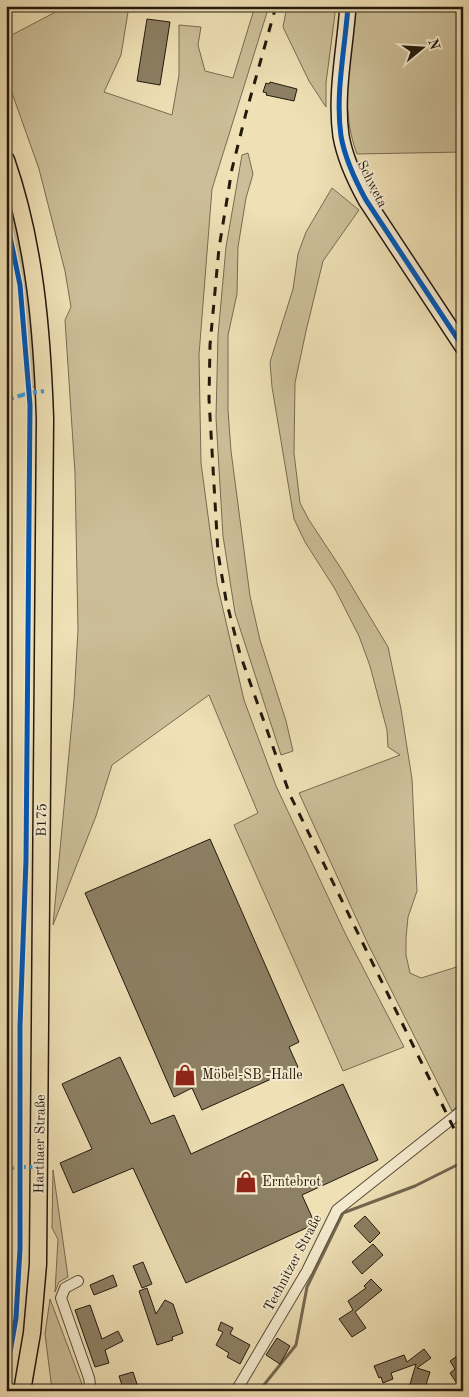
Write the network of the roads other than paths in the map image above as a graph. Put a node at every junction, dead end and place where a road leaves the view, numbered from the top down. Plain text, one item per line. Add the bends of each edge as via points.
1 (348, 6) edge
2 (6, 160) edge
3 (463, 347) edge
4 (41, 898) joint
5 (463, 1110) edge
6 (78, 1281) dead end
7 (23, 1390) edge
8 (91, 1391) edge
9 (236, 1391) edge

1 - 3 street, Schweta via 339,108 346,156 366,200
2 - 4 main road, B175 via 31,257 44,369
4 - 7 main road, Harthaer Straße via 38,1264
5 - 9 street, Technitzer Straße via 337,1210 307,1271
6 - 8 street via 65,1288 61,1298

